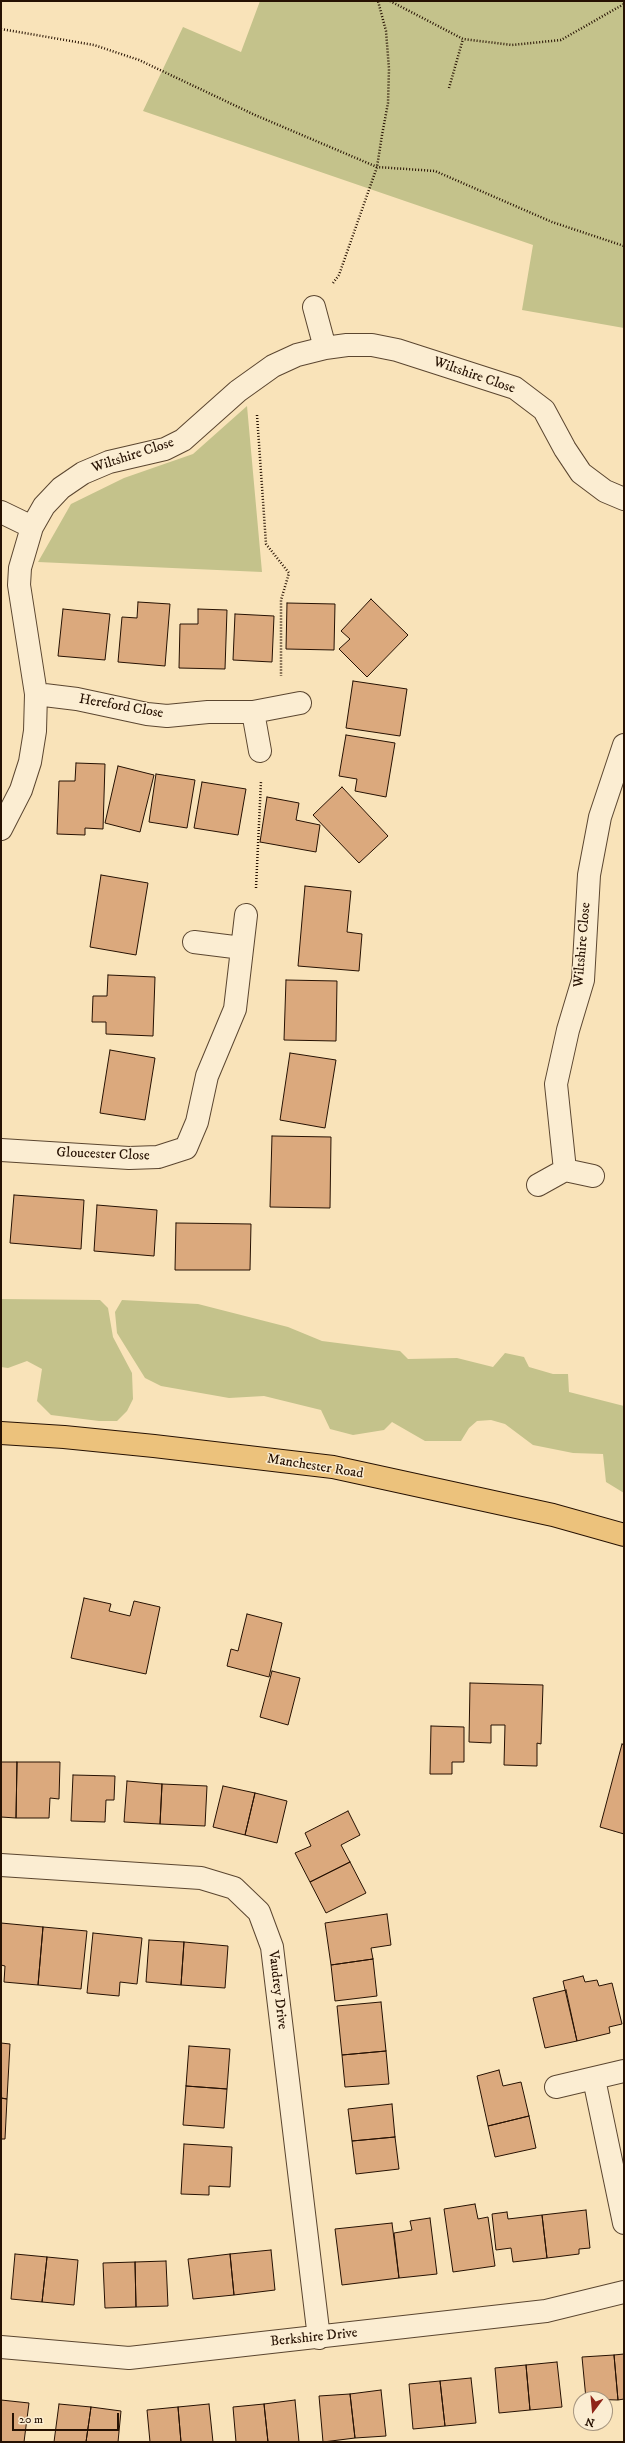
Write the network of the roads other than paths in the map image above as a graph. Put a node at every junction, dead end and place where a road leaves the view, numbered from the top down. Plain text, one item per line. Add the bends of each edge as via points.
1 (314, 307) road end
2 (325, 348) junction
3 (624, 499) edge
4 (1, 512) edge
5 (32, 527) junction
6 (10, 585) edge
7 (36, 694) junction
8 (300, 703) dead end
9 (253, 712) junction
10 (624, 746) edge
11 (260, 751) road end
12 (1, 829) edge
13 (246, 915) road end
14 (194, 942) dead end
15 (242, 948) junction
16 (1, 1150) edge
17 (565, 1170) junction
18 (593, 1176) dead end
19 (538, 1185) dead end
20 (1, 1433) edge
21 (624, 1536) edge
22 (1, 1865) edge
23 (624, 2071) edge
24 (594, 2079) junction
25 (556, 2088) dead end
26 (624, 2223) edge
27 (624, 2292) edge
28 (319, 2338) junction
29 (1, 2347) edge

1 - 2 street
2 - 3 street, Wiltshire Close via 372,345 398,350 515,388 544,410 581,473 605,491
2 - 5 street, Wiltshire Close via 297,355 273,366 255,378 183,440 165,449 109,462 83,473 61,488 44,506
4 - 5 street
5 - 6 street, Wiltshire Close via 20,568
6 - 7 street, Wiltshire Close
7 - 9 street, Hereford Close via 166,716 208,712
7 - 12 street, Wiltshire Close via 35,731 30,762 21,790
8 - 9 street, Hereford Close
9 - 11 street
10 - 17 street, Wiltshire Close via 600,817 589,875 583,980 556,1084
13 - 15 street, Gloucester Close
14 - 15 street
15 - 16 street, Gloucester Close via 235,1009 207,1076 197,1122 186,1148 158,1157 129,1158
17 - 18 street
17 - 19 street
20 - 21 main road, Manchester Road via 94,1440 333,1467 546,1513
22 - 28 street, Vaudrey Drive via 201,1878 234,1888 258,1912 272,1947
23 - 24 street
24 - 25 street
24 - 26 street
27 - 28 street, Berkshire Drive via 546,2311
28 - 29 street, Berkshire Drive via 129,2358

